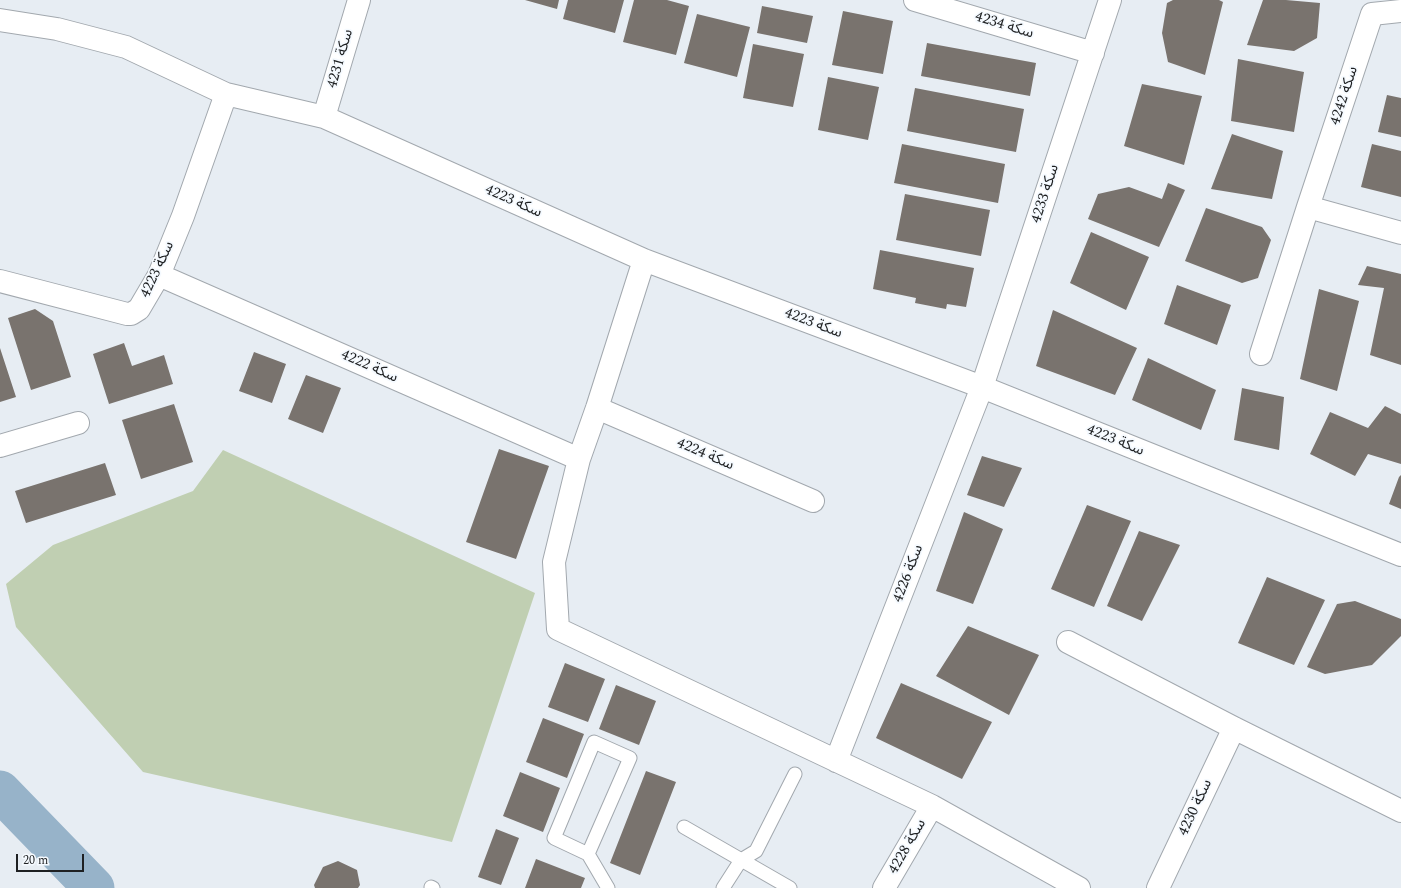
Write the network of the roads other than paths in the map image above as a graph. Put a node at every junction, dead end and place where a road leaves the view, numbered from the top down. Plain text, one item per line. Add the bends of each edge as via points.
1 (359, 0) edge
2 (915, 0) edge
3 (1110, 0) edge
4 (1401, 11) edge
5 (0, 20) edge
6 (1093, 53) junction
7 (226, 94) junction
8 (324, 117) junction
9 (1308, 207) junction
10 (1401, 233) edge
11 (644, 260) junction
12 (158, 275) junction
13 (0, 281) edge
14 (1261, 354) dead end
15 (982, 387) junction
16 (597, 408) junction
17 (78, 423) dead end
18 (0, 446) edge
19 (579, 459) junction
20 (813, 501) dead end
21 (1401, 555) edge
22 (1068, 642) dead end
23 (1234, 728) junction
24 (836, 761) junction
25 (795, 774) dead end
26 (932, 806) junction
27 (1401, 812) edge
28 (684, 827) dead end
29 (588, 854) junction
30 (741, 860) junction
31 (608, 888) edge
32 (723, 888) edge
33 (790, 888) edge
34 (884, 888) edge
35 (1079, 888) edge
36 (1158, 888) edge

1 - 8 street, سكة 4231
2 - 6 street, سكة 4234
3 - 6 street, سكة 4233
4 - 9 street, سكة 4242 via 1372,14
5 - 7 street, سكة 4223 via 57,29 126,47
6 - 15 street, سكة 4233
7 - 8 street, سكة 4223
7 - 12 street, سكة 4223 via 183,216
8 - 11 street, سكة 4223
9 - 10 street
9 - 14 street, سكة 4242
11 - 15 street, سكة 4223
11 - 16 street
12 - 13 street, سكة 4223 via 140,309 127,314
12 - 19 street, سكة 4222
15 - 21 street, سكة 4223
15 - 24 street, سكة 4226
16 - 19 street
16 - 20 street, سكة 4224
17 - 18 street
19 - 24 street via 554,562 558,629
22 - 23 street
23 - 27 street
23 - 36 street, سكة 4230
24 - 26 street
25 - 30 lane via 756,851
26 - 34 street, سكة 4228
26 - 35 street
28 - 30 lane
29 - 29 lane via 630,758 594,742 554,838
29 - 31 lane
30 - 32 lane
30 - 33 lane

